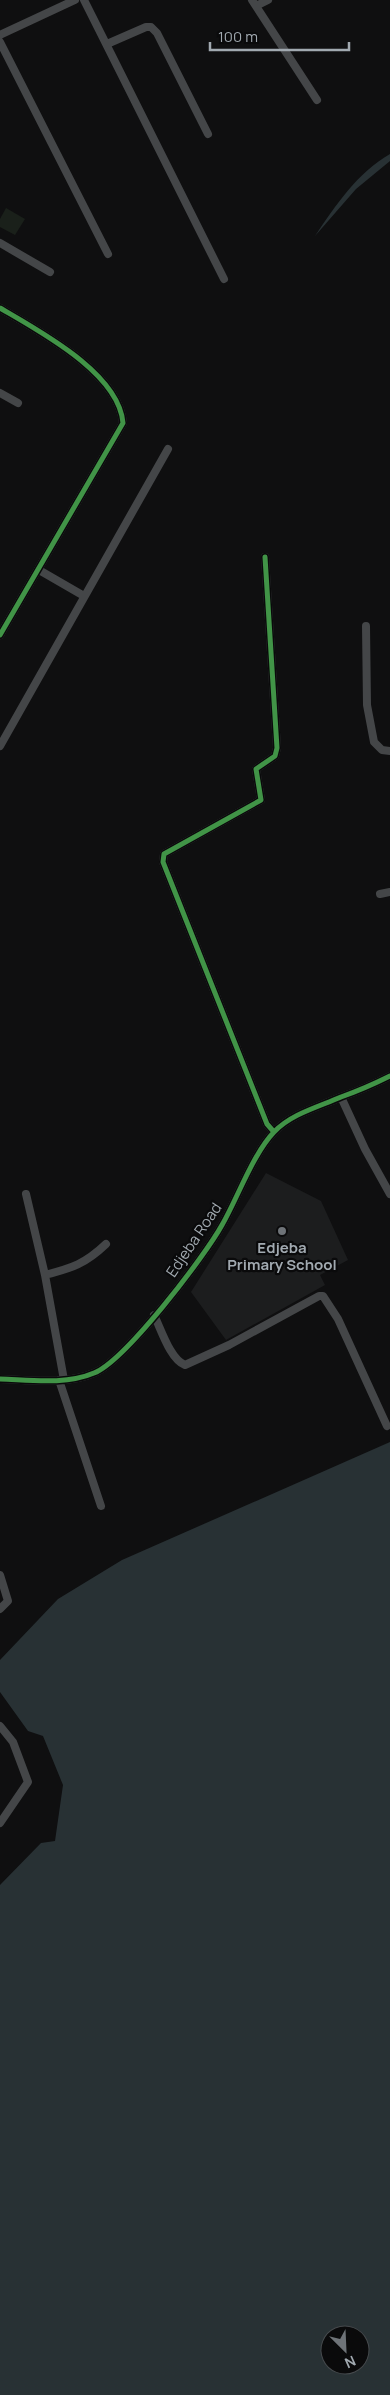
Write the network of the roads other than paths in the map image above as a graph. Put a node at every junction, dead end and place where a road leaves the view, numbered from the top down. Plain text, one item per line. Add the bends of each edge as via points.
1 (75, 0) edge
2 (84, 0) edge
3 (268, 0) edge
4 (254, 3) edge
5 (0, 35) edge
6 (0, 42) edge
7 (107, 44) junction
8 (317, 100) dead end
9 (208, 134) dead end
10 (0, 243) edge
11 (108, 254) dead end
12 (50, 272) dead end
13 (224, 279) dead end
14 (0, 308) edge
15 (0, 392) edge
16 (18, 403) dead end
17 (168, 448) dead end
18 (265, 557) dead end
19 (39, 570) junction
20 (84, 596) junction
21 (366, 626) dead end
22 (0, 634) edge
23 (0, 746) edge
24 (390, 751) edge
25 (390, 892) edge
26 (380, 894) dead end
27 (390, 1076) edge
28 (341, 1098) junction
29 (274, 1132) junction
30 (26, 1194) dead end
31 (390, 1194) edge
32 (106, 1244) dead end
33 (45, 1275) junction
34 (154, 1315) junction
35 (0, 1379) edge
36 (62, 1380) junction
37 (387, 1426) dead end
38 (101, 1506) dead end
39 (0, 1575) edge
40 (0, 1609) edge
41 (0, 1726) edge
42 (0, 1823) edge

1 - 5 street
2 - 7 street
3 - 4 street
4 - 8 street
6 - 11 street
7 - 9 street via 151,27
7 - 13 street
10 - 12 street
14 - 19 street via 83,361 122,410 123,423
15 - 16 street
17 - 20 street
18 - 29 street via 277,748 274,756 256,769 261,800 164,854 162,862 267,1124
19 - 20 street
19 - 22 street
20 - 23 street
21 - 24 street via 368,705 374,742 382,750
25 - 26 street
27 - 28 street, Edjeba Road
28 - 29 street, Edjeba Road via 310,1109
28 - 31 street
29 - 34 street, Edjeba Road via 244,1181 222,1226
30 - 33 street
32 - 33 street via 91,1259 76,1267
33 - 36 street
34 - 36 street, Edjeba Road via 110,1364 95,1373
34 - 37 street via 174,1355 185,1365 323,1296 338,1319
35 - 36 street, Edjeba Road
36 - 38 street
39 - 40 street via 8,1601
41 - 42 street via 13,1742 28,1782

